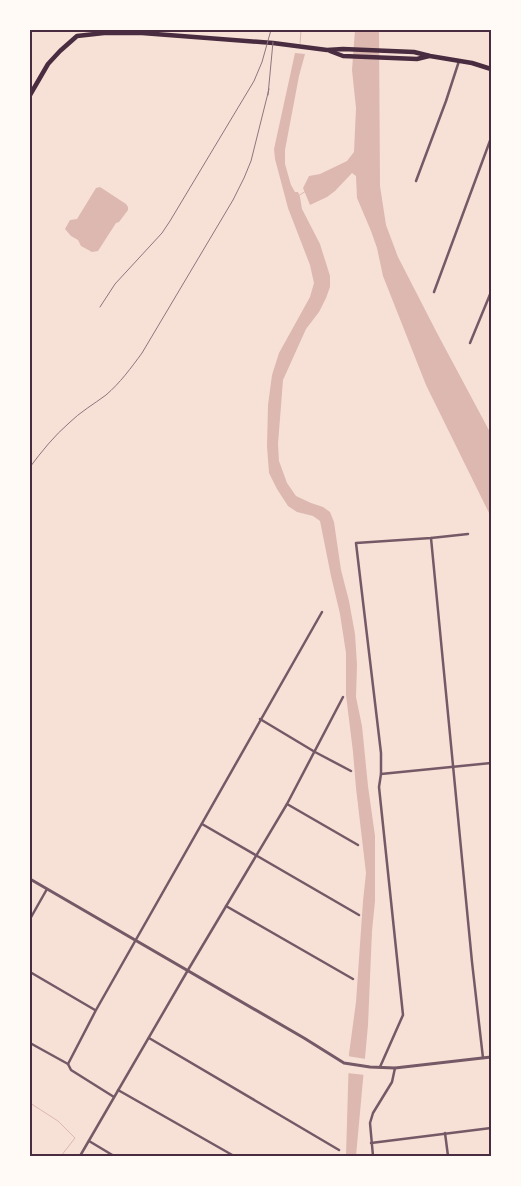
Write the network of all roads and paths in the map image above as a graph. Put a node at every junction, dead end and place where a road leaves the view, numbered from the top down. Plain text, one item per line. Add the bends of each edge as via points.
1 (459, 61) junction
2 (491, 69) edge
3 (30, 95) edge
4 (491, 138) edge
5 (416, 181) dead end
6 (434, 292) dead end
7 (491, 292) edge
8 (470, 343) dead end
9 (468, 534) dead end
10 (431, 538) junction
11 (322, 612) dead end
12 (344, 697) dead end
13 (260, 720) junction
14 (315, 752) junction
15 (491, 763) edge
16 (452, 768) junction
17 (351, 771) dead end
18 (380, 774) junction
19 (287, 804) junction
20 (202, 824) junction
21 (358, 845) dead end
22 (256, 856) junction
23 (30, 880) edge
24 (47, 889) junction
25 (226, 906) junction
26 (359, 915) dead end
27 (30, 918) edge
28 (136, 940) junction
29 (188, 970) junction
30 (30, 972) edge
31 (353, 979) dead end
32 (96, 1010) junction
33 (149, 1038) junction
34 (30, 1043) edge
35 (491, 1057) edge
36 (483, 1058) junction
37 (68, 1064) junction
38 (380, 1067) junction
39 (395, 1068) junction
40 (118, 1090) junction
41 (114, 1097) junction
42 (491, 1128) edge
43 (445, 1134) junction
44 (89, 1142) junction
45 (371, 1143) junction
46 (339, 1150) dead end
47 (80, 1156) edge
48 (114, 1156) edge
49 (234, 1156) edge
50 (373, 1156) edge
51 (448, 1156) edge

1 - 2 main road
1 - 3 main road via 414,52 327,50 104,32 77,36 48,64
1 - 5 street
4 - 6 street
7 - 8 street
9 - 10 street
10 - 16 street
10 - 18 street via 356,543 381,753
11 - 13 street
12 - 14 street
13 - 14 street
13 - 20 street
14 - 17 street
14 - 19 street
15 - 16 street
16 - 18 street
16 - 36 street
18 - 38 street via 403,1015
19 - 21 street
19 - 22 street
20 - 22 street
20 - 28 street
22 - 25 street
22 - 26 street
23 - 24 street
24 - 27 street
24 - 28 street
25 - 29 street
25 - 31 street
28 - 29 street
28 - 32 street
29 - 33 street
29 - 38 street via 344,1063
30 - 32 street
32 - 37 street
33 - 40 street
33 - 46 street
34 - 37 street
35 - 36 street
36 - 39 street
37 - 41 street via 71,1070
38 - 39 street
39 - 45 street via 392,1082 370,1123
40 - 41 street
40 - 49 street
41 - 44 street
42 - 43 street
43 - 45 street
43 - 51 street
44 - 47 street
44 - 48 street
45 - 50 street

